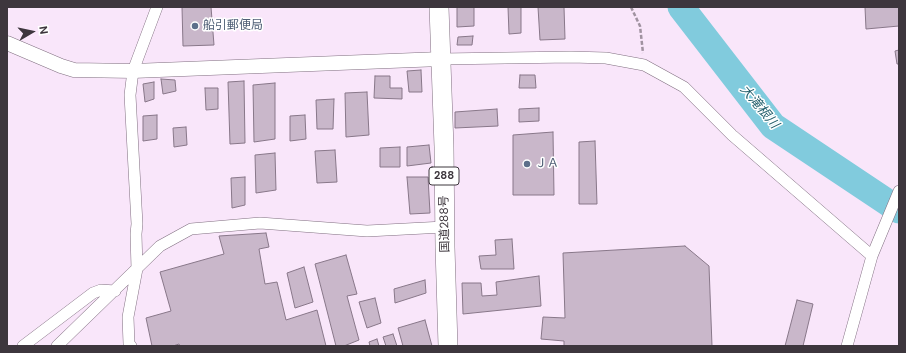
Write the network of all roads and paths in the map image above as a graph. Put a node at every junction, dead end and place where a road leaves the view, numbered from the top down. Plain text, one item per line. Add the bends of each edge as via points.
1 (157, 7) edge
2 (439, 7) edge
3 (631, 7) edge
4 (7, 43) edge
5 (441, 59) junction
6 (644, 65) junction
7 (133, 71) junction
8 (899, 191) edge
9 (444, 227) junction
10 (872, 256) junction
11 (137, 269) junction
12 (115, 291) junction
13 (23, 346) edge
14 (58, 346) edge
15 (131, 346) edge
16 (448, 346) edge
17 (846, 346) edge

1 - 7 street
2 - 5 highway, 国道288号 / 288
3 - 6 path via 640,26
4 - 7 street via 74,70
5 - 6 street via 606,58
5 - 7 street
5 - 9 highway, 国道288号 / 288
6 - 10 street via 684,87 732,135
7 - 11 street via 130,95
8 - 10 street
9 - 11 street via 367,231 260,223 191,229 160,246
9 - 16 highway, 国道288号 / 288
10 - 17 street
11 - 12 street
11 - 15 street via 128,317
12 - 13 street via 102,290 93,293
12 - 14 street

